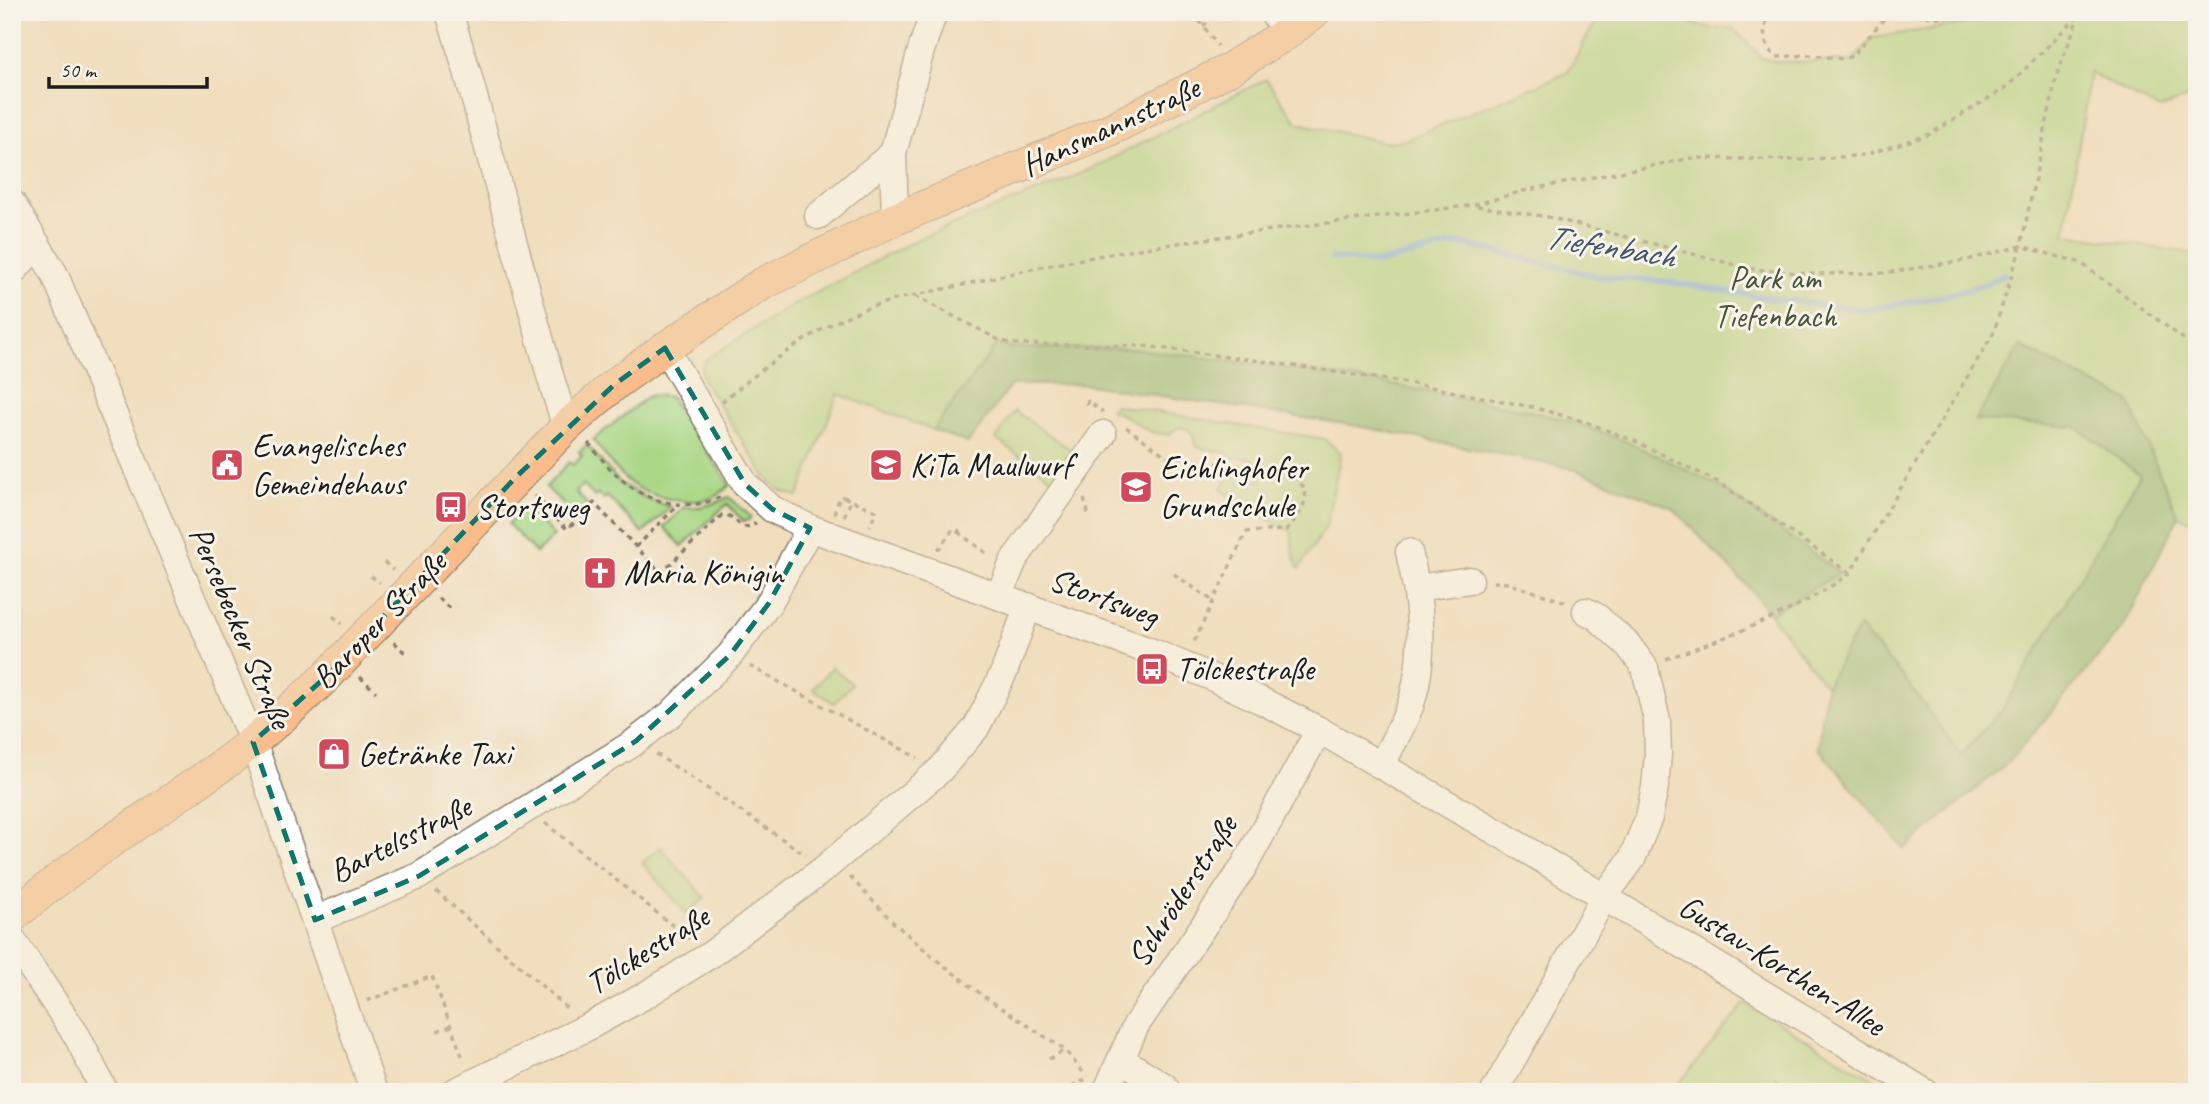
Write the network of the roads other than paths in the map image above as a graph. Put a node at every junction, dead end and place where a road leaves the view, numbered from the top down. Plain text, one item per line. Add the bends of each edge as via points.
1 (449, 12) edge
2 (934, 12) edge
3 (1314, 12) edge
4 (1280, 22) edge
5 (893, 153) junction
6 (12, 203) edge
7 (818, 216) dead end
8 (895, 219) junction
9 (37, 244) junction
10 (12, 273) edge
11 (665, 348) junction
12 (569, 425) junction
13 (1103, 434) road end
14 (810, 528) junction
15 (1409, 552) dead end
16 (1470, 580) road end
17 (1417, 588) junction
18 (999, 596) junction
19 (1028, 606) junction
20 (1586, 611) road end
21 (1319, 730) junction
22 (253, 742) junction
23 (1382, 765) junction
24 (1604, 897) junction
25 (12, 917) edge
26 (315, 920) junction
27 (12, 939) edge
28 (1121, 1059) junction
29 (1096, 1085) edge
30 (463, 1088) edge
31 (105, 1092) edge
32 (374, 1092) edge
33 (1168, 1092) edge
34 (1494, 1092) edge
35 (1925, 1092) edge

1 - 12 street via 551,379
2 - 5 street
3 - 4 main road, Hansmannstraße
4 - 8 main road, Hansmannstraße via 1228,70 1109,130
5 - 7 street
5 - 8 street
6 - 9 street, Persebecker Straße
8 - 11 main road, Baroper Straße via 762,284
9 - 10 street
9 - 22 street, Persebecker Straße via 59,285
11 - 12 main road, Baroper Straße
11 - 14 street, Stortsweg via 745,484 772,509
12 - 22 main road, Baroper Straße via 328,676
13 - 18 street via 1009,570
14 - 18 street, Stortsweg
14 - 26 street, Bartelsstraße via 769,603 730,655 671,714 636,741 419,876
15 - 17 street
16 - 17 street
17 - 23 street via 1421,650 1413,698
18 - 19 street, Stortsweg
19 - 21 street, Stortsweg via 1183,664
19 - 30 street, Tölckestraße via 1004,672 976,728 940,770 830,864 710,956 588,1027
20 - 24 street via 1628,645 1645,668 1657,721 1656,787 1649,817 1632,859
21 - 23 street, Stortsweg
21 - 28 street, Schröderstraße via 1242,868 1136,1025
22 - 25 main road, Baroper Straße via 116,836
22 - 26 street, Persebecker Straße
23 - 24 street, Stortsweg
24 - 34 street
24 - 35 street, Gustav-Korthen-Allee
26 - 32 street, Persebecker Straße
27 - 31 street via 77,1036
28 - 29 street, Schröderstraße
28 - 33 street

